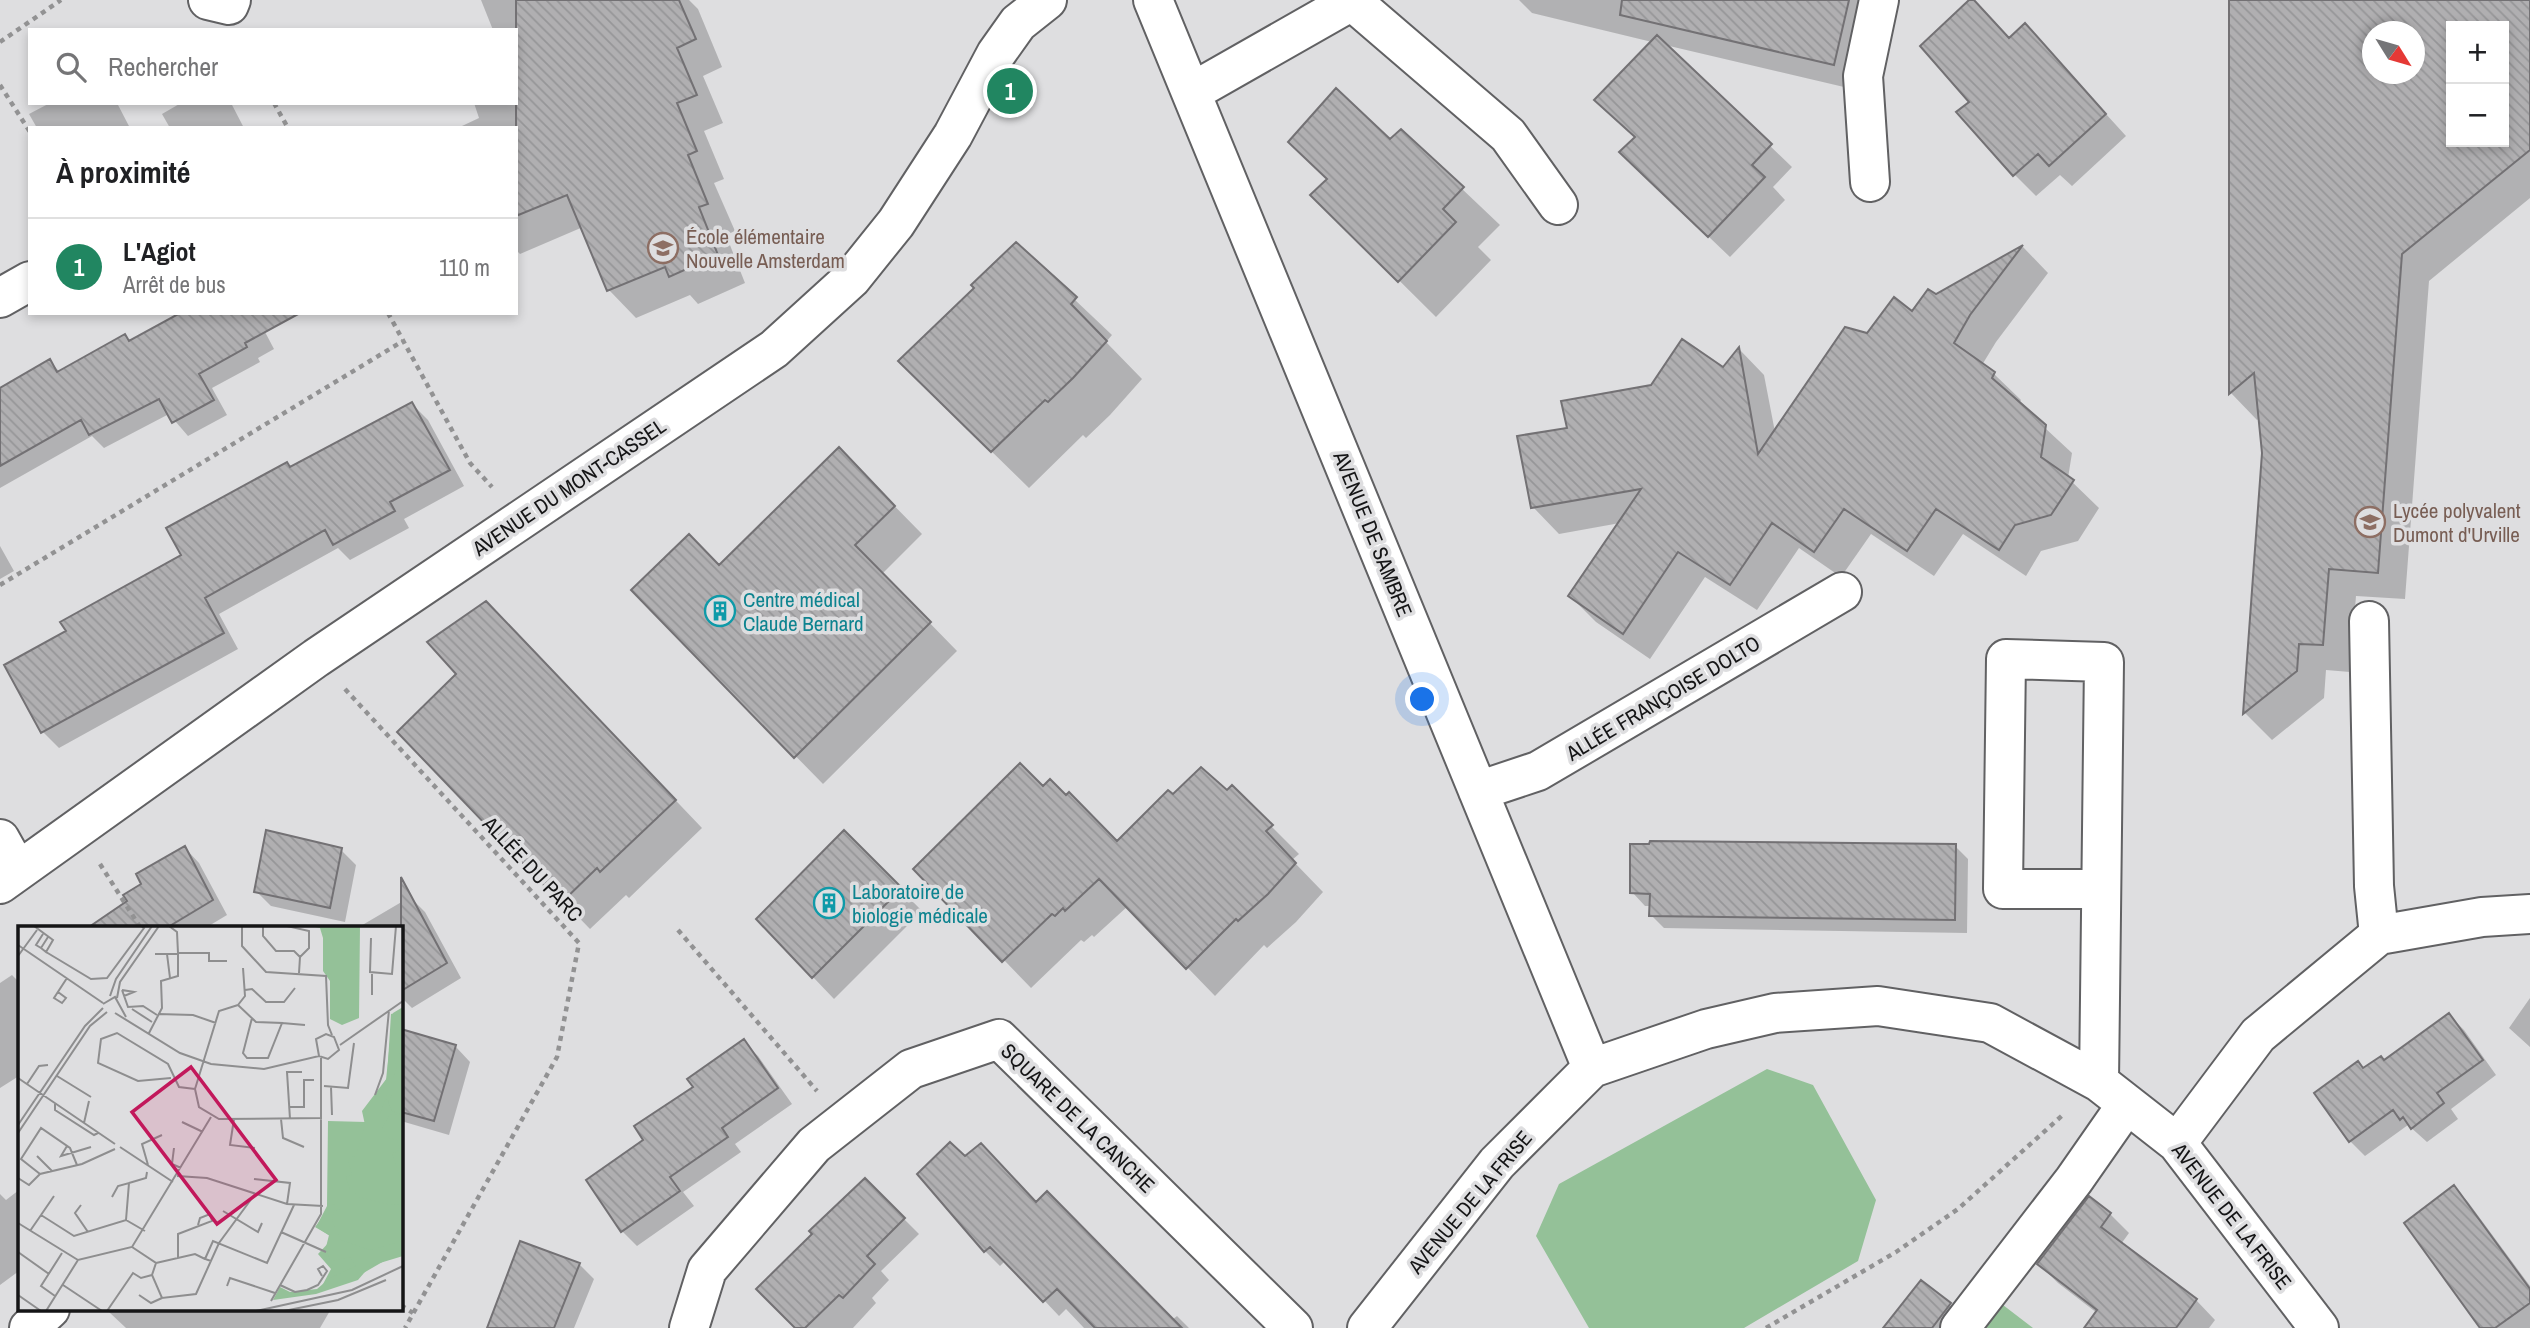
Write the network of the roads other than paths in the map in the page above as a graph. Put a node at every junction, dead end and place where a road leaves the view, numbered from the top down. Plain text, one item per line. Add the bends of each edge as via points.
1 (208, 0) edge
2 (231, 0) edge
3 (1047, 0) edge
4 (1153, 0) edge
5 (1352, 0) edge
6 (1879, 0) edge
7 (1192, 92) junction
8 (1870, 182) dead end
9 (1558, 205) dead end
10 (28, 282) edge
11 (0, 298) edge
12 (1842, 592) dead end
13 (2369, 621) dead end
14 (1478, 791) junction
15 (6, 865) edge
16 (2101, 888) junction
17 (2530, 914) edge
18 (2379, 935) junction
19 (1592, 1068) junction
20 (2113, 1093) junction
21 (2177, 1143) junction
22 (49, 1310) edge
23 (29, 1328) edge
24 (689, 1328) edge
25 (1293, 1328) edge
26 (1367, 1328) edge
27 (1960, 1328) edge
28 (2319, 1328) edge

1 - 2 street via 229,5
3 - 15 street, AVENUE DU MONT-CASSEL via 1018,23 996,54 931,172 896,223 851,279 774,349 316,658 77,828
4 - 7 street, AVENUE DE SAMBRE
5 - 7 street
5 - 9 street via 1508,135
6 - 8 street via 1863,76
7 - 14 street, AVENUE DE SAMBRE
10 - 11 street
12 - 14 street, ALLÉE FRANÇOISE DOLTO via 1538,771
13 - 18 street
14 - 19 street, AVENUE DE SAMBRE
16 - 16 street via 2104,662 2006,659 2003,889
16 - 20 street
17 - 18 street via 2482,917
18 - 21 street via 2258,1035
19 - 20 street, AVENUE DE LA FRISE via 1706,1029 1775,1013 1878,1006 1990,1023
19 - 26 street, AVENUE DE LA FRISE via 1497,1163
20 - 21 street, AVENUE DE LA FRISE
20 - 27 street via 2074,1180
21 - 28 street, AVENUE DE LA FRISE
22 - 23 street
24 - 25 street, SQUARE DE LA CANCHE via 707,1270 814,1145 911,1069 999,1039

